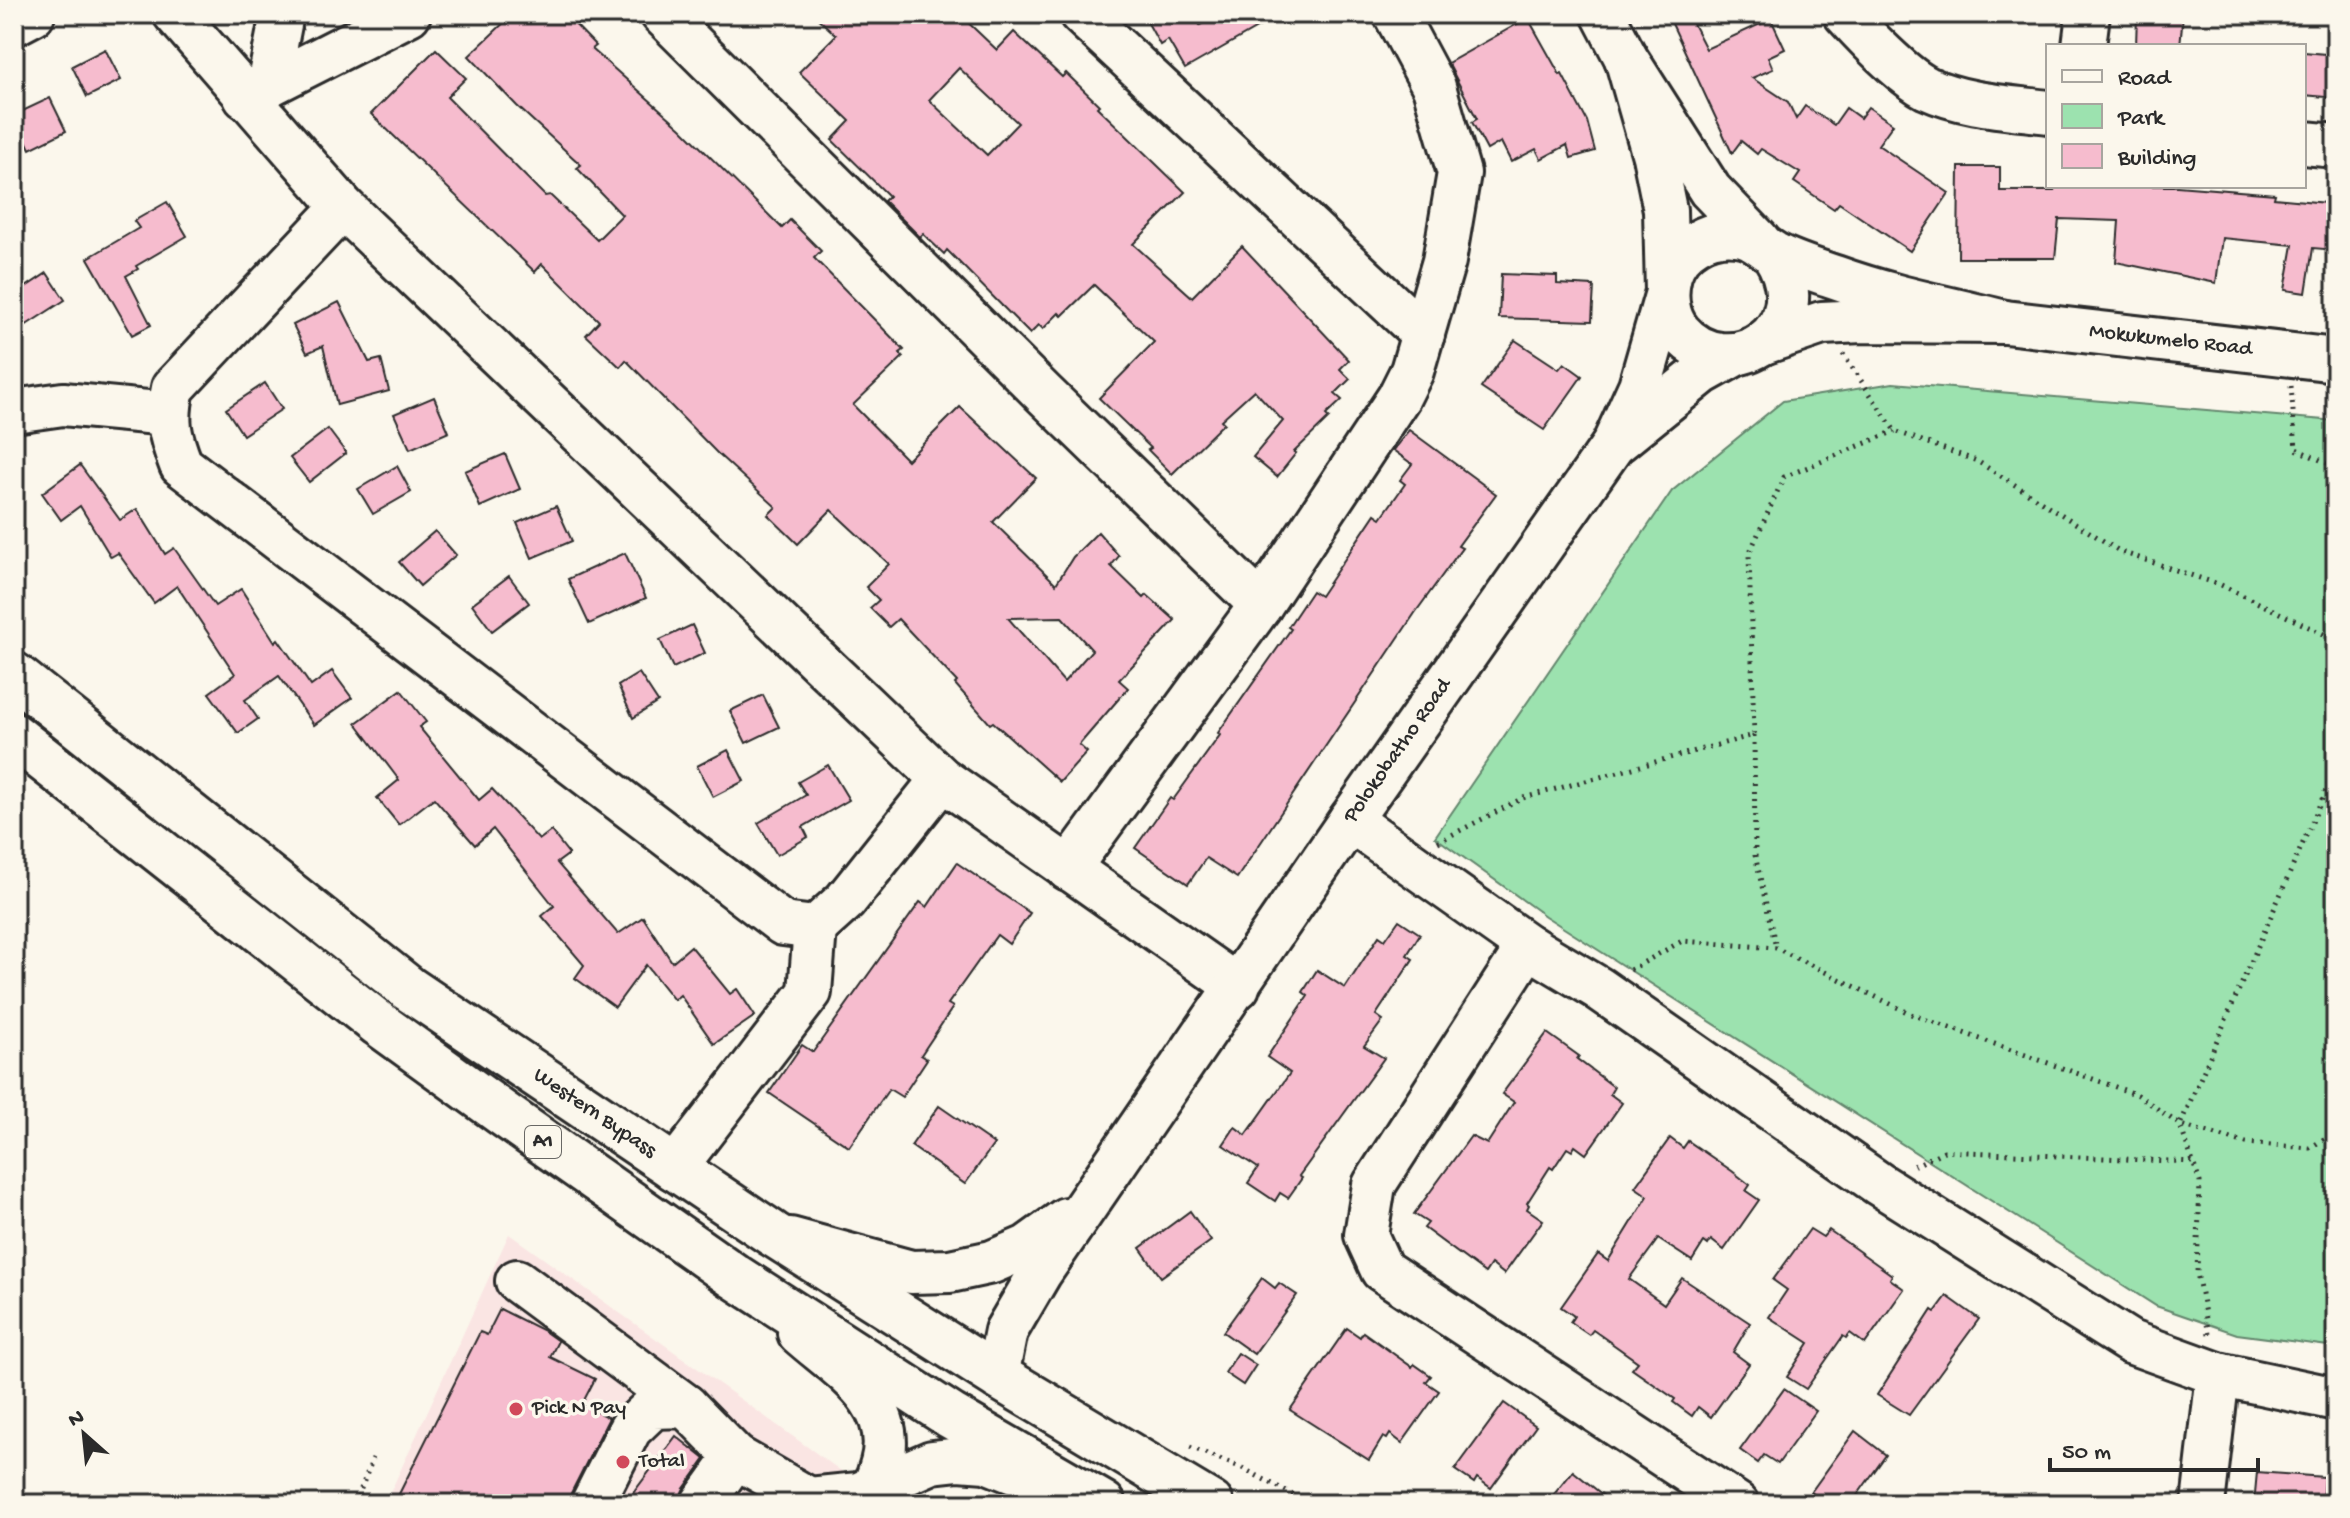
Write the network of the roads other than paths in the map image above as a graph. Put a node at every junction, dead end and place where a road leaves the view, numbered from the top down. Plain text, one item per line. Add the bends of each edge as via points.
1 (33, 14) edge
2 (175, 14) edge
3 (282, 14) edge
4 (409, 14) edge
5 (662, 14) edge
6 (1081, 14) edge
7 (1395, 14) edge
8 (1603, 14) edge
9 (1845, 14) edge
10 (2088, 14) edge
11 (14, 24) edge
12 (2084, 44) edge
13 (1626, 58) junction
14 (257, 92) junction
15 (2046, 112) edge
16 (2306, 143) edge
17 (2336, 146) edge
18 (343, 207) junction
19 (1765, 246) junction
20 (1667, 292) junction
21 (2005, 322) junction
22 (1423, 334) junction
23 (1750, 349) junction
24 (2336, 360) edge
25 (14, 411) edge
26 (168, 414) junction
27 (1613, 445) junction
28 (1261, 605) junction
29 (14, 675) edge
30 (14, 736) edge
31 (942, 779) junction
32 (1350, 820) junction
33 (1068, 869) junction
34 (815, 928) junction
35 (1528, 946) junction
36 (1238, 987) junction
37 (674, 1169) junction
38 (1096, 1193) junction
39 (773, 1234) junction
40 (734, 1276) junction
41 (517, 1281) dead end
42 (2218, 1374) junction
43 (997, 1376) junction
44 (2336, 1399) edge
45 (686, 1406) junction
46 (736, 1457) junction
47 (788, 1497) edge
48 (869, 1497) edge
49 (592, 1504) edge
50 (702, 1504) edge
51 (1084, 1504) edge
52 (1103, 1504) edge
53 (1211, 1504) edge
54 (1737, 1504) edge
55 (2203, 1504) edge

1 - 11 street
2 - 14 street
3 - 14 street
4 - 14 street
5 - 28 street
6 - 22 street
7 - 22 street via 1434,87 1459,173 1444,261
8 - 13 street
9 - 15 street via 1926,87 1977,103
10 - 12 street
13 - 19 street via 1710,190
13 - 20 street via 1665,210
14 - 18 street
16 - 17 street
18 - 26 street via 173,388
18 - 31 street
19 - 20 street via 1738,234 1717,233 1698,241 1681,254
19 - 21 street via 1838,278
19 - 23 street via 1784,270 1789,290 1778,329
20 - 23 street via 1680,332 1696,346 1715,353
20 - 27 street, Polokobatho Road via 1640,386
21 - 23 street via 1822,323
21 - 24 street, Mokukumelo Road
22 - 28 street via 1399,397
23 - 27 street via 1702,373
25 - 26 street via 63,404
26 - 34 street via 169,435 181,465 783,924
27 - 32 street, Polokobatho Road
28 - 33 street
29 - 37 highway, Western Bypass / A1 via 409,989
30 - 40 highway, A1 via 379,1024
31 - 33 street
31 - 34 street via 845,901
32 - 35 street
32 - 36 street, Polokobatho Road
33 - 36 street
34 - 37 street via 810,992
35 - 42 street via 1598,988 1879,1184 2130,1342
35 - 54 street via 1374,1185 1366,1235 1382,1270
36 - 38 street, Polokobatho Road
37 - 39 highway, Western Bypass / A1
38 - 39 street via 1027,1247 950,1271 911,1272
38 - 43 street, Polokobatho Road via 1019,1306 1006,1331
39 - 43 highway, Western Bypass / A1
40 - 48 street via 868,1395 881,1414 884,1457
40 - 52 highway, A1 via 951,1416
41 - 45 street
42 - 44 street
42 - 55 street
43 - 53 highway, Western Bypass / A1
45 - 46 street
45 - 49 street via 653,1407 630,1429
46 - 47 street
46 - 50 street
47 - 48 street
48 - 51 street via 906,1472 959,1459 1017,1472

